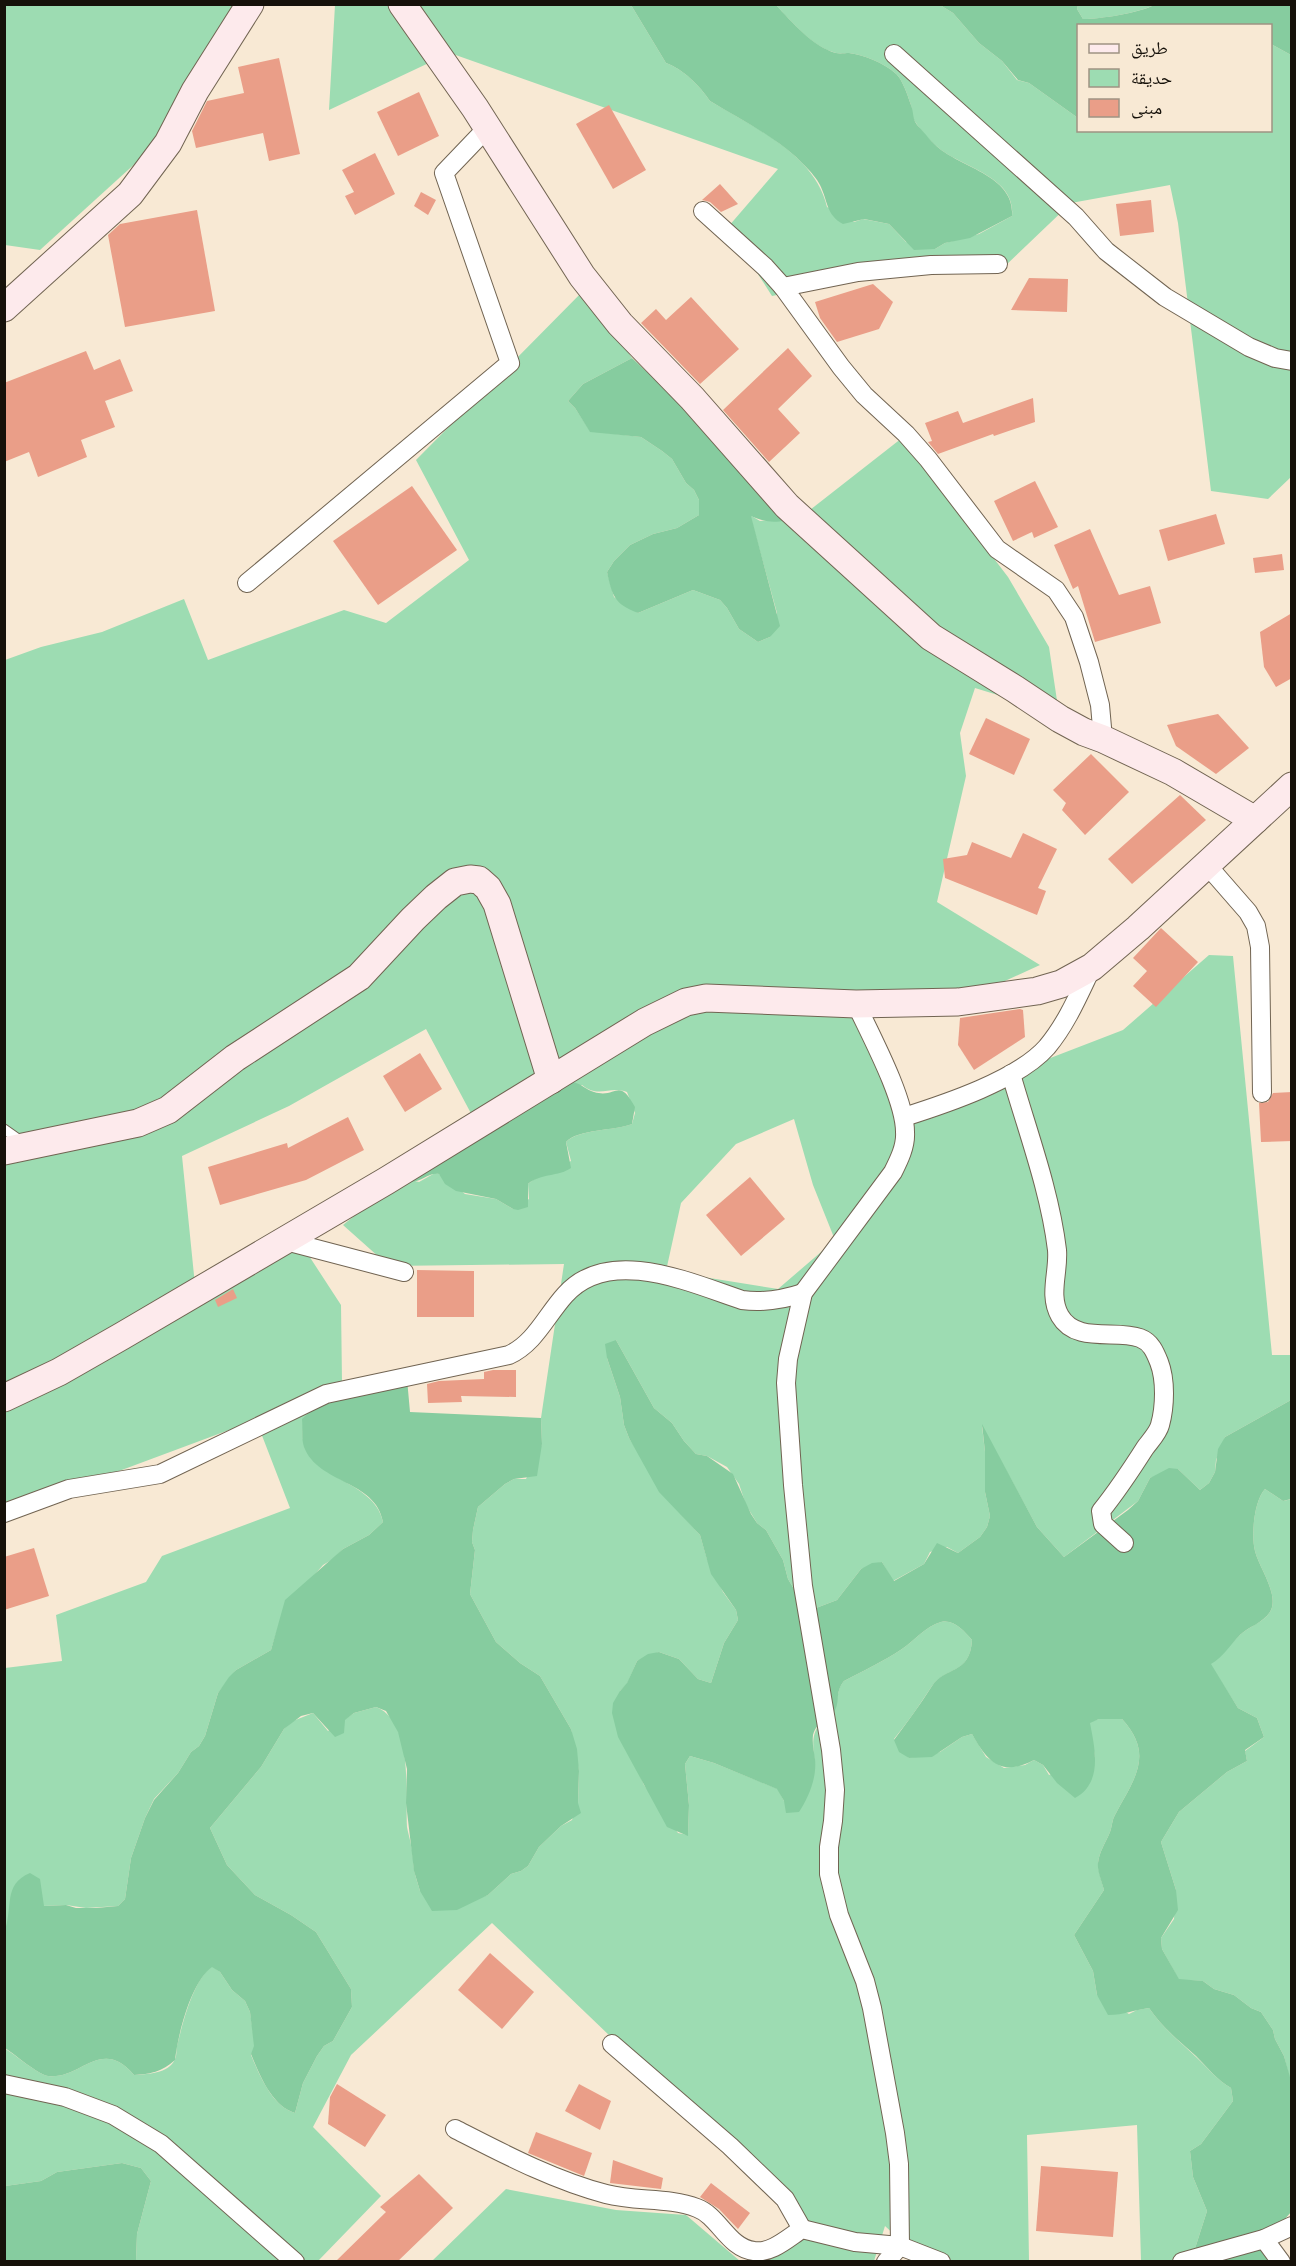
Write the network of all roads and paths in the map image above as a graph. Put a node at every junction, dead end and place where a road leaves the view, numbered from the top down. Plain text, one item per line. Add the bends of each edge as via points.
1 (250, 4) edge
2 (402, 4) edge
3 (894, 54) dead end
4 (488, 127) junction
5 (703, 211) dead end
6 (998, 264) dead end
7 (783, 287) junction
8 (4, 308) edge
9 (1292, 361) edge
10 (247, 583) dead end
11 (1103, 739) junction
12 (1292, 786) edge
13 (1255, 820) junction
14 (1207, 865) junction
15 (1092, 967) junction
16 (856, 1004) junction
17 (1011, 1074) junction
18 (551, 1080) junction
19 (1262, 1093) dead end
20 (904, 1117) junction
21 (4, 1129) edge
22 (16, 1149) edge
23 (282, 1240) junction
24 (404, 1272) dead end
25 (803, 1293) junction
26 (5, 1397) edge
27 (4, 1513) edge
28 (1124, 1543) dead end
29 (612, 2044) dead end
30 (4, 2084) edge
31 (455, 2130) dead end
32 (1292, 2226) edge
33 (802, 2229) junction
34 (1264, 2239) junction
35 (900, 2246) junction
36 (294, 2262) edge
37 (886, 2262) edge
38 (940, 2262) edge
39 (1182, 2262) edge
40 (1281, 2262) edge

1 - 8 street via 168,143 130,194
2 - 4 street
3 - 9 street via 1076,217 1106,251 1165,297 1249,347
4 - 10 street via 444,173 510,363
4 - 11 street via 582,276 620,324 692,398 787,506 931,637 1060,719
5 - 7 street
6 - 7 street via 858,272
7 - 11 street via 841,367 928,459 998,549 1056,590 1065,602 1089,662 1100,705
11 - 13 street via 1173,772
12 - 13 street
13 - 14 street
14 - 15 street
14 - 19 street via 1256,926 1260,947
15 - 16 street via 1061,984 1036,991 958,1002
15 - 17 street via 1051,1041
16 - 18 street via 729,997 686,1002 645,1022
16 - 20 street
17 - 20 street
17 - 28 street via 1050,1211 1057,1252 1054,1300 1061,1318 1073,1329 1142,1339 1153,1347 1161,1367 1163,1406 1159,1427 1101,1511 1103,1524
18 - 22 street via 497,904 479,880 463,880 436,897 359,977 235,1058 168,1110 138,1123
18 - 23 street
20 - 25 street via 906,1134 893,1172
21 - 22 lane
23 - 24 street
23 - 26 street via 59,1372
25 - 27 street via 755,1302 654,1273 605,1273 578,1282 526,1345 509,1355 326,1394 160,1473 69,1489
25 - 35 street via 786,1383 803,1586 836,1790 829,1874 839,1915 865,1981 876,2030 899,2164
29 - 33 street via 785,2199
30 - 36 street via 65,2097 113,2115 160,2144
31 - 33 street via 558,2178 609,2195 695,2207 750,2251 769,2250
32 - 34 street
33 - 35 street via 855,2242
34 - 39 street
34 - 40 street
35 - 37 street
35 - 38 street

